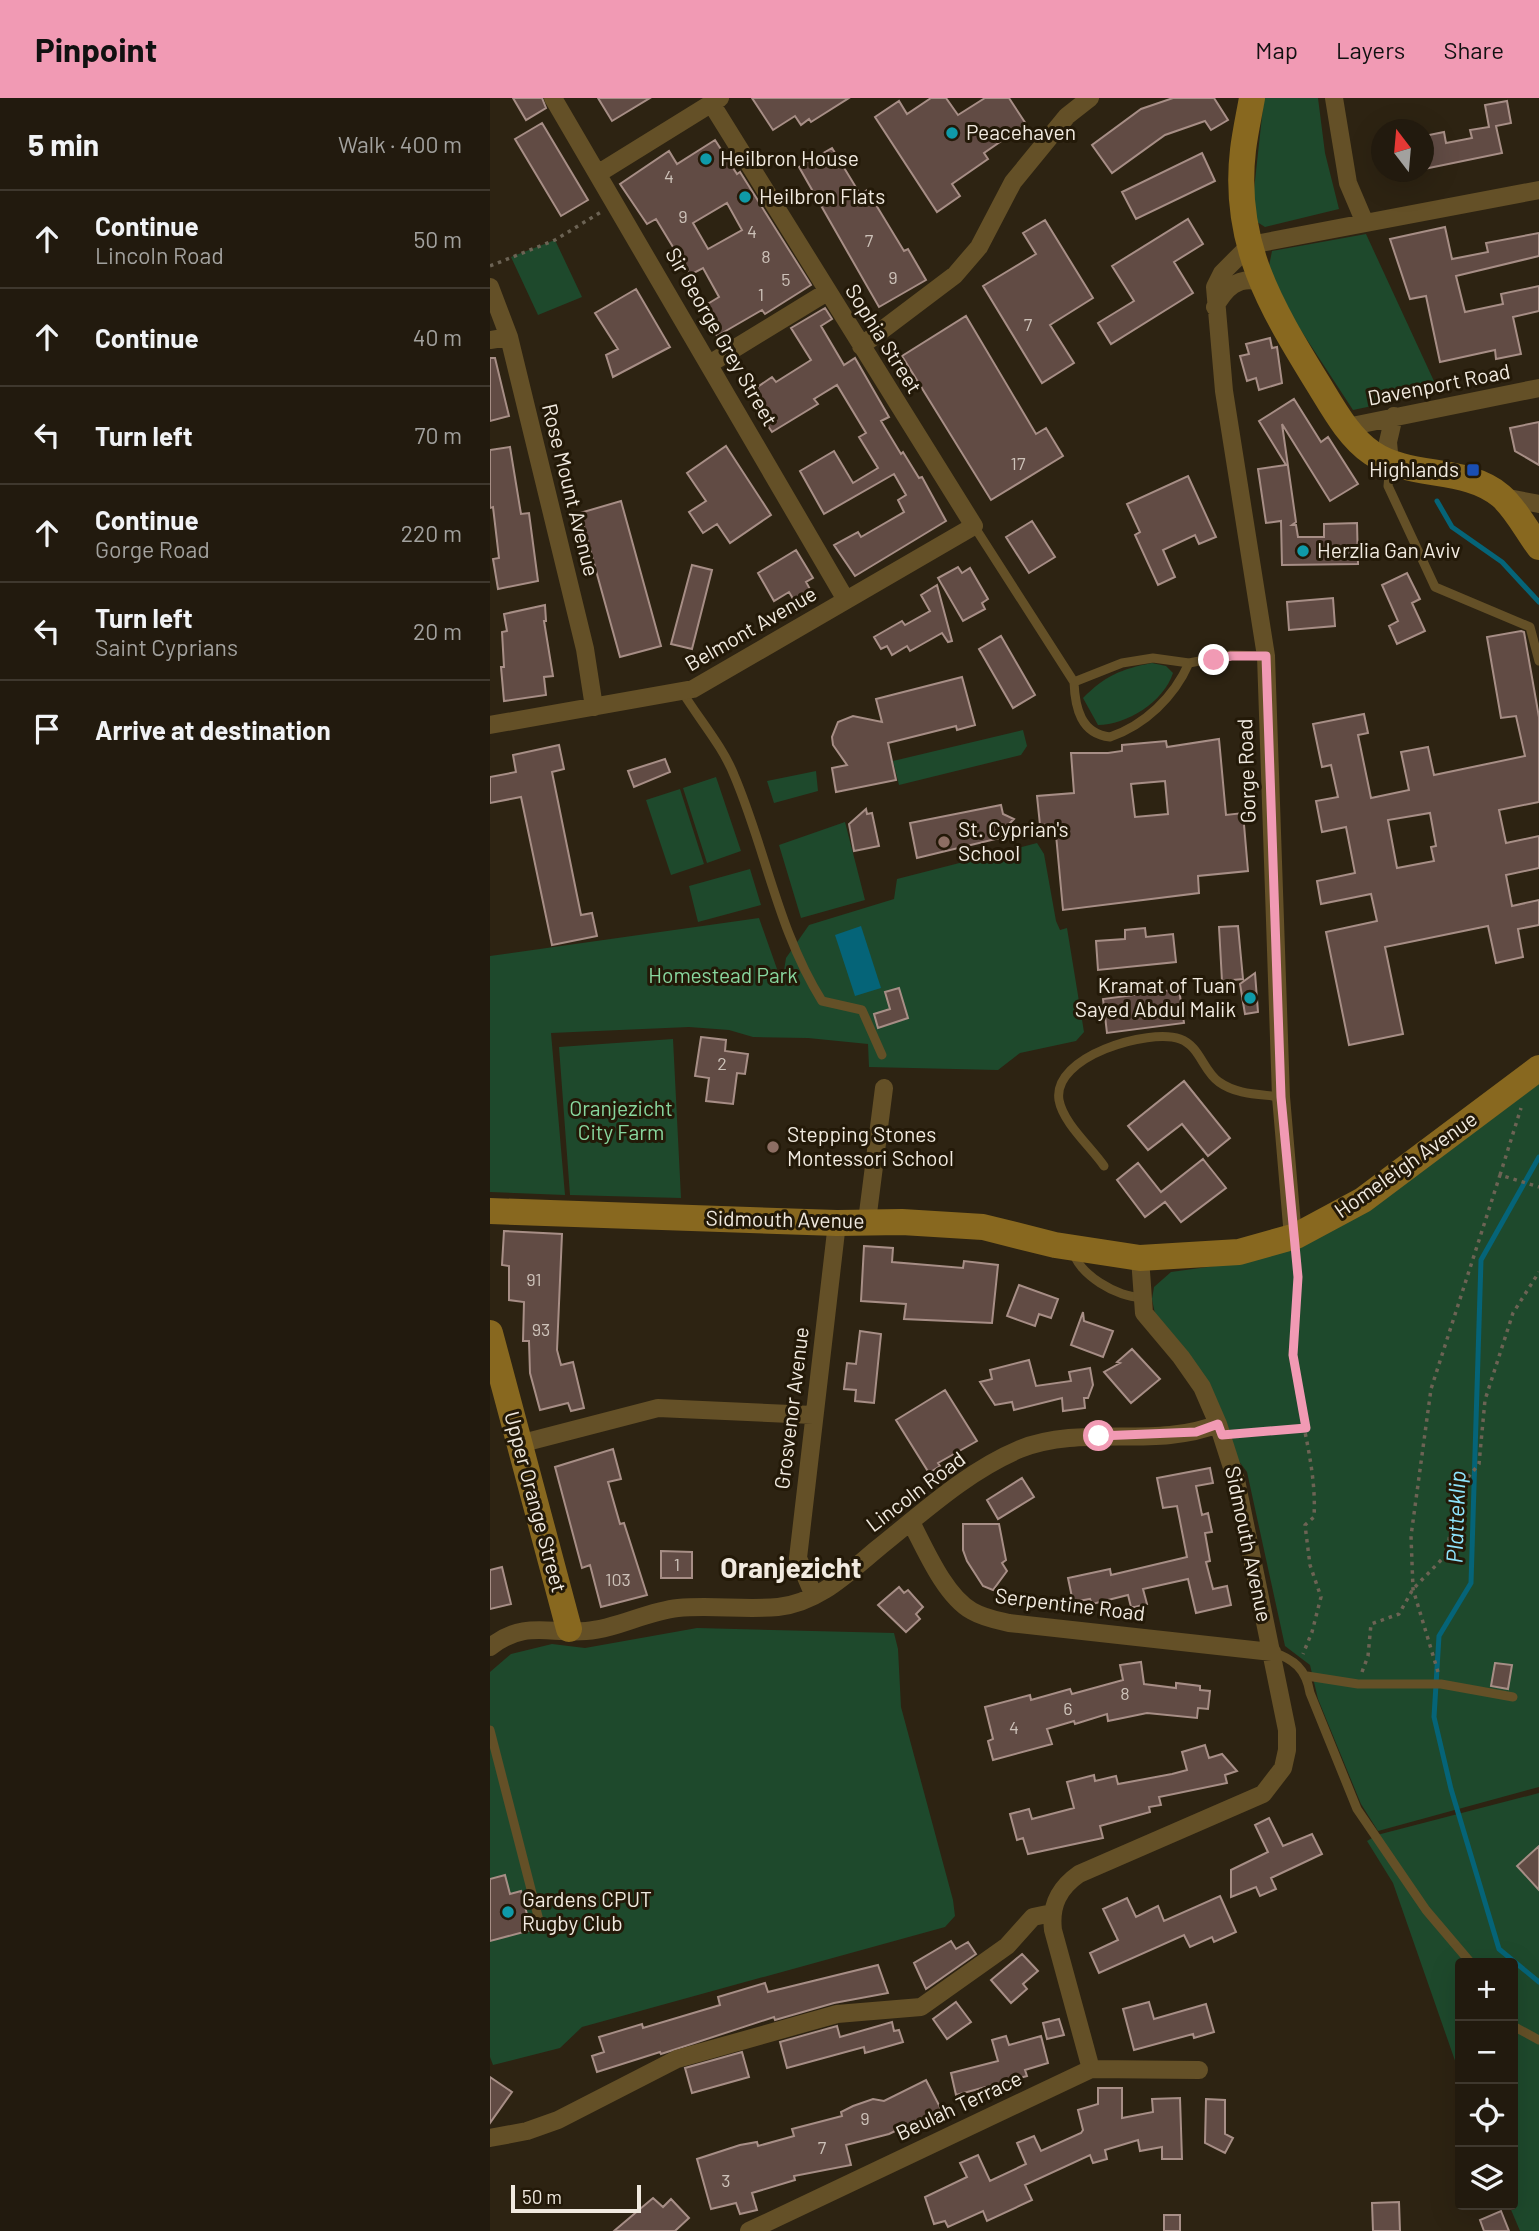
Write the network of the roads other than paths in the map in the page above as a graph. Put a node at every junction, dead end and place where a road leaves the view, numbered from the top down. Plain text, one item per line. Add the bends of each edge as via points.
1 (553, 98) edge
2 (1090, 98) edge
3 (1252, 98) edge
4 (1334, 98) edge
5 (715, 101) edge
6 (599, 173) junction
7 (1539, 190) edge
8 (1365, 223) junction
9 (1250, 245) junction
10 (1260, 282) junction
11 (490, 287) edge
12 (827, 292) junction
13 (1216, 307) junction
14 (509, 337) junction
15 (490, 340) edge
16 (860, 346) junction
17 (711, 363) junction
18 (1539, 388) edge
19 (1394, 416) junction
20 (1347, 427) junction
21 (1390, 463) junction
22 (1503, 498) junction
23 (1539, 504) edge
24 (974, 526) junction
25 (1539, 547) edge
26 (846, 600) junction
27 (1266, 656) junction
28 (1539, 661) edge
29 (1189, 663) junction
30 (1074, 682) junction
31 (682, 693) junction
32 (594, 707) junction
33 (490, 725) edge
34 (882, 1055) dead end
35 (1536, 1070) edge
36 (884, 1088) dead end
37 (1281, 1097) junction
38 (1104, 1166) dead end
39 (490, 1211) edge
40 (867, 1221) junction
41 (838, 1223) junction
42 (1294, 1236) junction
43 (1073, 1248) junction
44 (1140, 1258) junction
45 (1142, 1297) junction
46 (490, 1334) edge
47 (813, 1415) junction
48 (1220, 1430) junction
49 (519, 1444) junction
50 (911, 1522) junction
51 (814, 1597) junction
52 (569, 1629) junction
53 (490, 1647) edge
54 (1272, 1651) junction
55 (1307, 1676) junction
56 (1513, 1697) dead end
57 (490, 1730) edge
58 (493, 1754) edge
59 (1052, 1913) junction
60 (541, 1928) dead end
61 (1467, 1958) edge
62 (1518, 2029) edge
63 (1539, 2040) edge
64 (1091, 2069) junction
65 (1199, 2070) dead end
66 (490, 2138) edge
67 (749, 2231) edge

1 - 6 street, Sir George Grey Street
2 - 16 street via 1067,116 1013,182 979,247 955,275
3 - 9 street via 1242,191
4 - 8 street via 1348,183
5 - 6 street
5 - 12 street, Sophia Street
6 - 17 street, Sir George Grey Street
7 - 8 street
8 - 9 street
9 - 10 street
9 - 13 street, Gorge Road via 1218,279
10 - 13 street via 1245,279 1236,283
10 - 20 street
11 - 14 street, Rose Mount Avenue
12 - 16 street, Sophia Street
12 - 17 street
13 - 27 street, Gorge Road via 1224,391
14 - 15 street
14 - 32 street, Rose Mount Avenue via 585,649
16 - 24 street, Sophia Street
17 - 26 street, Sir George Grey Street
18 - 19 street, Davenport Road
19 - 20 street, Davenport Road
19 - 21 street via 1388,442
20 - 21 street via 1371,453
21 - 22 street via 1488,487
21 - 28 lane via 1388,486 1435,587 1530,627
22 - 23 street
22 - 25 street
24 - 26 street, Belmont Avenue
24 - 30 lane, Sophia Street
26 - 31 street, Belmont Avenue
27 - 29 lane
27 - 37 street, Gorge Road
29 - 30 lane via 1153,658 1122,663
29 - 30 lane via 1173,691 1147,718 1110,737 1090,732 1083,722
31 - 32 street, Belmont Avenue
31 - 34 lane via 734,773 785,928 807,977 822,1000 862,1010
32 - 33 street, Belmont Avenue
35 - 42 street, Homeleigh Avenue via 1363,1200
36 - 40 street
37 - 38 lane via 1238,1091 1218,1081 1193,1047 1170,1037 1101,1050 1073,1067 1060,1086 1059,1100
37 - 42 street, Gorge Road
39 - 41 street, Sidmouth Avenue
40 - 41 street, Sidmouth Avenue
40 - 43 street, Sidmouth Avenue via 983,1227
41 - 47 street, Grosvenor Avenue
42 - 44 street, Homeleigh Avenue via 1239,1252
43 - 44 street, Sidmouth Avenue
43 - 45 lane via 1074,1260 1088,1273 1123,1294
44 - 45 street, Sidmouth Avenue
45 - 48 street, Sidmouth Avenue via 1144,1313 1195,1376
46 - 49 street, Upper Orange Street
47 - 49 street via 658,1408
47 - 51 street, Grosvenor Avenue via 798,1558
48 - 50 street, Lincoln Road via 1099,1436 1022,1448 959,1485
48 - 54 street, Sidmouth Avenue via 1236,1480
49 - 52 street, Upper Orange Street
50 - 51 street, Lincoln Road
50 - 54 street, Serpentine Road via 930,1560 960,1602 983,1617
51 - 52 street, Lincoln Road via 778,1607 676,1608 588,1631
52 - 53 street, Lincoln Road via 527,1629
54 - 55 lane via 1292,1659
54 - 59 street, Sidmouth Avenue via 1287,1750 1270,1789 1079,1874 1063,1888
55 - 56 lane via 1358,1684 1441,1685
55 - 61 lane via 1357,1809 1426,1910
57 - 58 lane
58 - 60 lane
59 - 64 street
59 - 66 street via 1033,1917 1007,1946 931,2003 827,2016 677,2059 558,2120
62 - 63 lane
64 - 65 street, Beulah Terrace
64 - 67 street, Beulah Terrace

